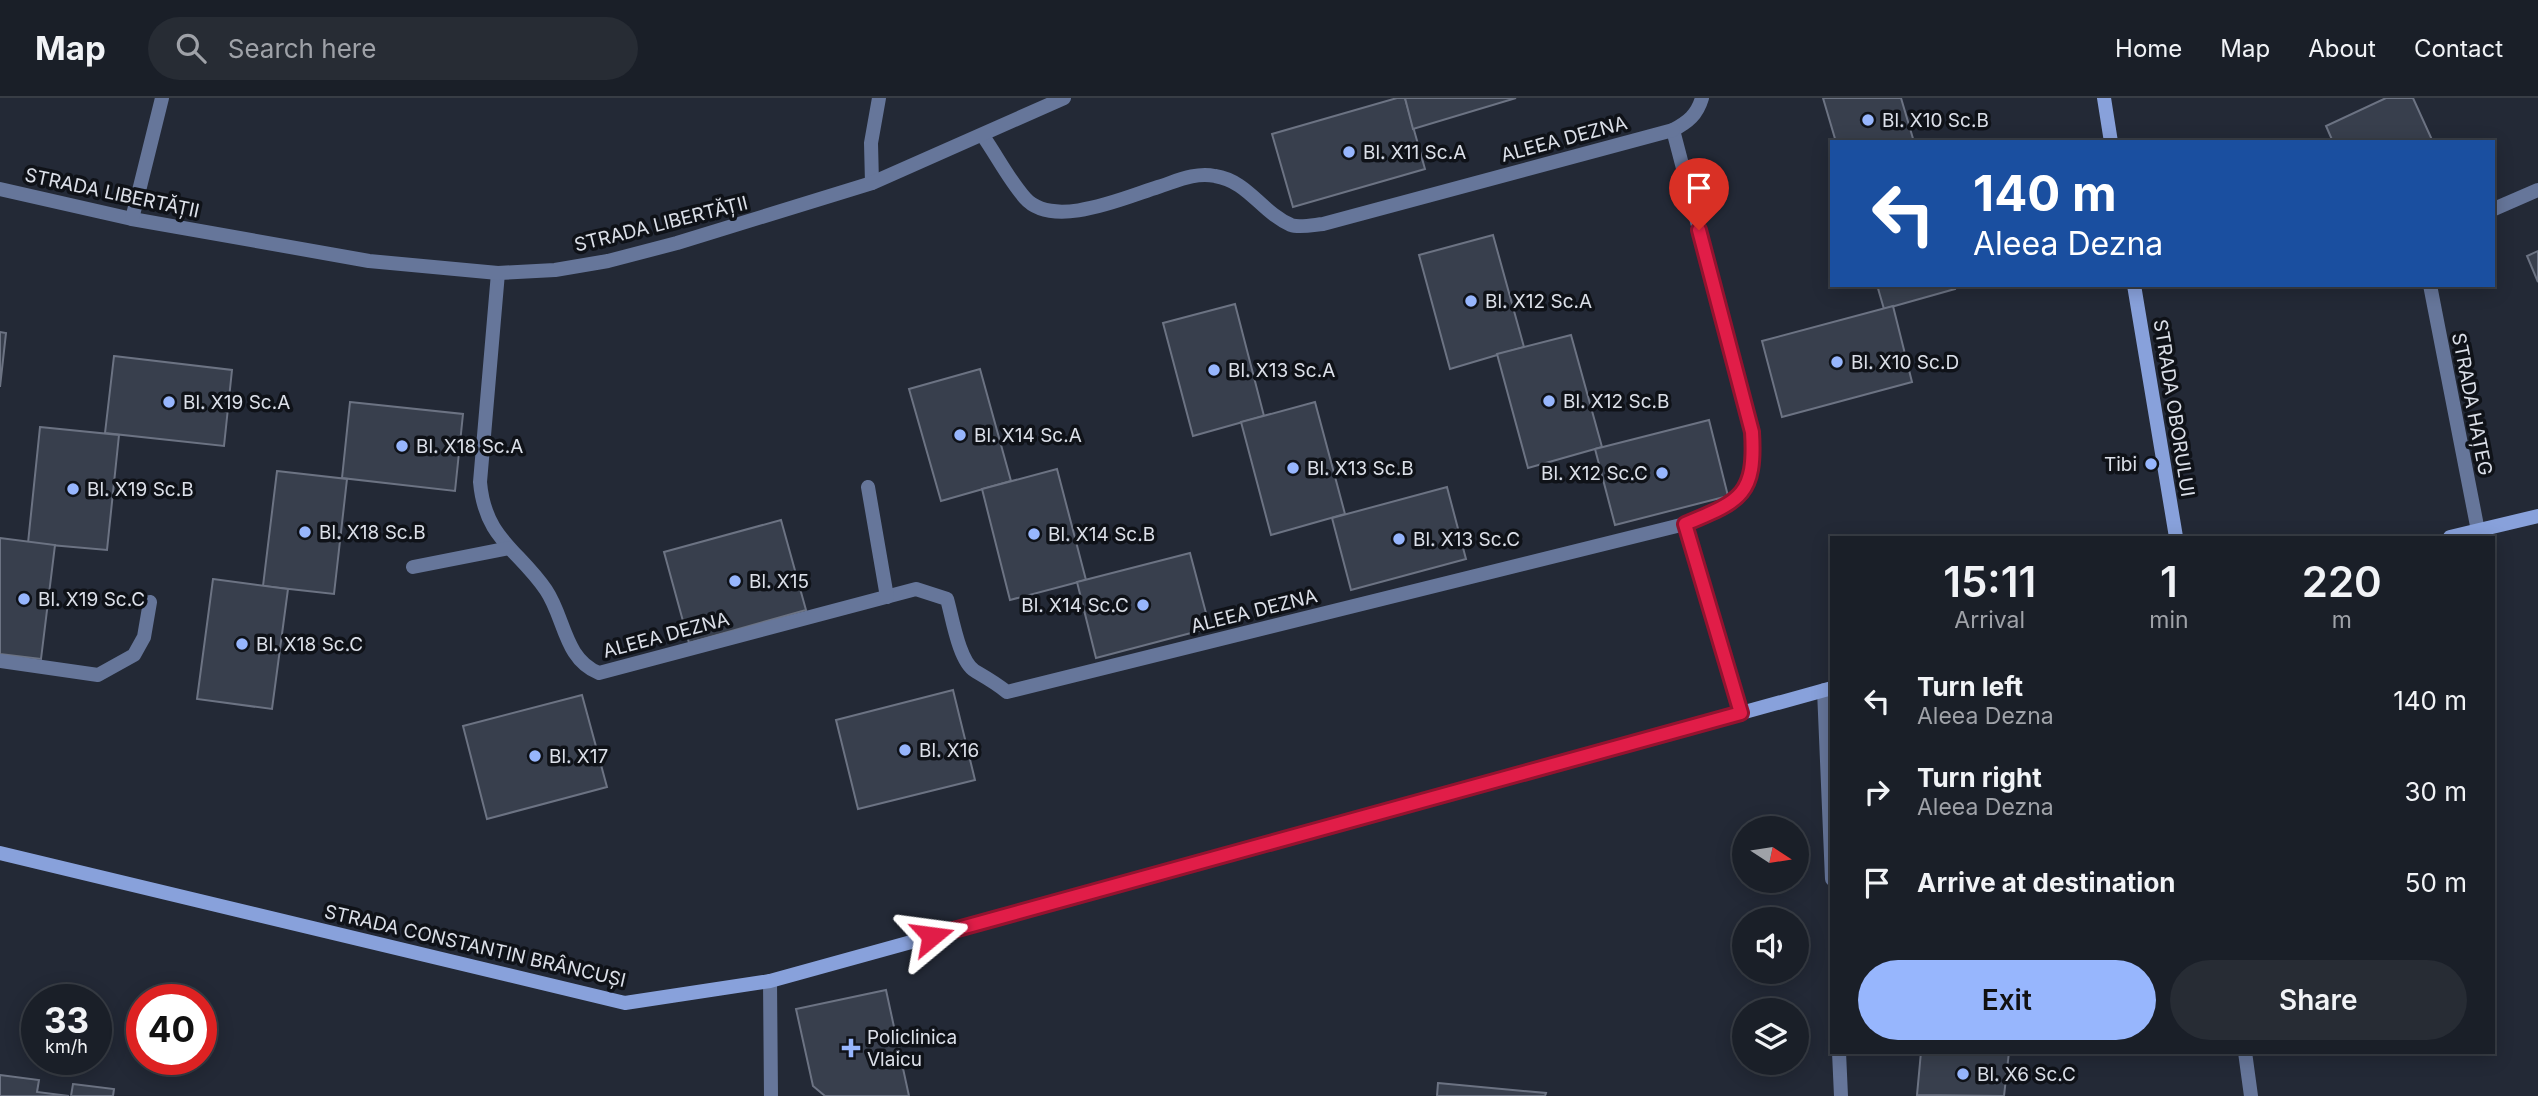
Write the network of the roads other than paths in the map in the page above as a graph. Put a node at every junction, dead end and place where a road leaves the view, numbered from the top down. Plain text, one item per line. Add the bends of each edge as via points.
1 (162, 98) edge
2 (879, 98) edge
3 (1064, 98) edge
4 (1702, 98) edge
5 (2104, 98) edge
6 (1673, 130) junction
7 (983, 136) junction
8 (2111, 140) edge
9 (872, 183) junction
10 (0, 189) edge
11 (2538, 190) edge
12 (2495, 209) edge
13 (132, 219) junction
14 (498, 273) junction
15 (2134, 287) edge
16 (2430, 287) edge
17 (868, 487) dead end
18 (2538, 516) edge
19 (1685, 524) junction
20 (2478, 531) junction
21 (2176, 536) edge
22 (2455, 536) edge
23 (509, 548) junction
24 (413, 567) dead end
25 (887, 597) junction
26 (150, 602) dead end
27 (0, 661) edge
28 (1828, 689) edge
29 (1741, 713) junction
30 (1830, 784) edge
31 (0, 853) edge
32 (770, 981) junction
33 (1839, 1054) edge
34 (2245, 1054) edge
35 (771, 1096) edge
36 (1841, 1096) edge
37 (2251, 1096) edge

1 - 13 street
2 - 9 street via 871,144
3 - 7 street, STRADA LIBERTĂȚII
4 - 6 street, ALEEA DEZNA via 1699,110
5 - 8 street
6 - 7 street, ALEEA DEZNA via 1323,224 1293,226 1269,212 1236,181 1214,175 1195,175 1093,208 1046,209 1027,200
6 - 19 street, ALEEA DEZNA via 1752,432 1753,460 1749,479 1729,506
7 - 9 street, STRADA LIBERTĂȚII
9 - 14 street, STRADA LIBERTĂȚII via 608,261
10 - 13 street, STRADA LIBERTĂȚII
11 - 12 street
13 - 14 street, STRADA LIBERTĂȚII via 369,261
14 - 23 street, ALEEA DEZNA via 480,482 488,519
15 - 21 street, STRADA OBORULUI
16 - 20 street, STRADA HAȚEG
17 - 25 street
18 - 20 street
19 - 25 street, ALEEA DEZNA via 1007,692 988,675 973,670 963,657 947,599 916,589
19 - 29 street
20 - 22 street
23 - 24 street
23 - 25 street, ALEEA DEZNA via 547,592 570,648 584,667 599,673
26 - 27 street via 145,637 134,655 99,675
28 - 29 street, STRADA CONSTANTIN BRÂNCUȘI
28 - 30 street
29 - 32 street, STRADA CONSTANTIN BRÂNCUȘI
31 - 32 street, STRADA CONSTANTIN BRÂNCUȘI via 625,1003
32 - 35 street
33 - 36 street
34 - 37 street

